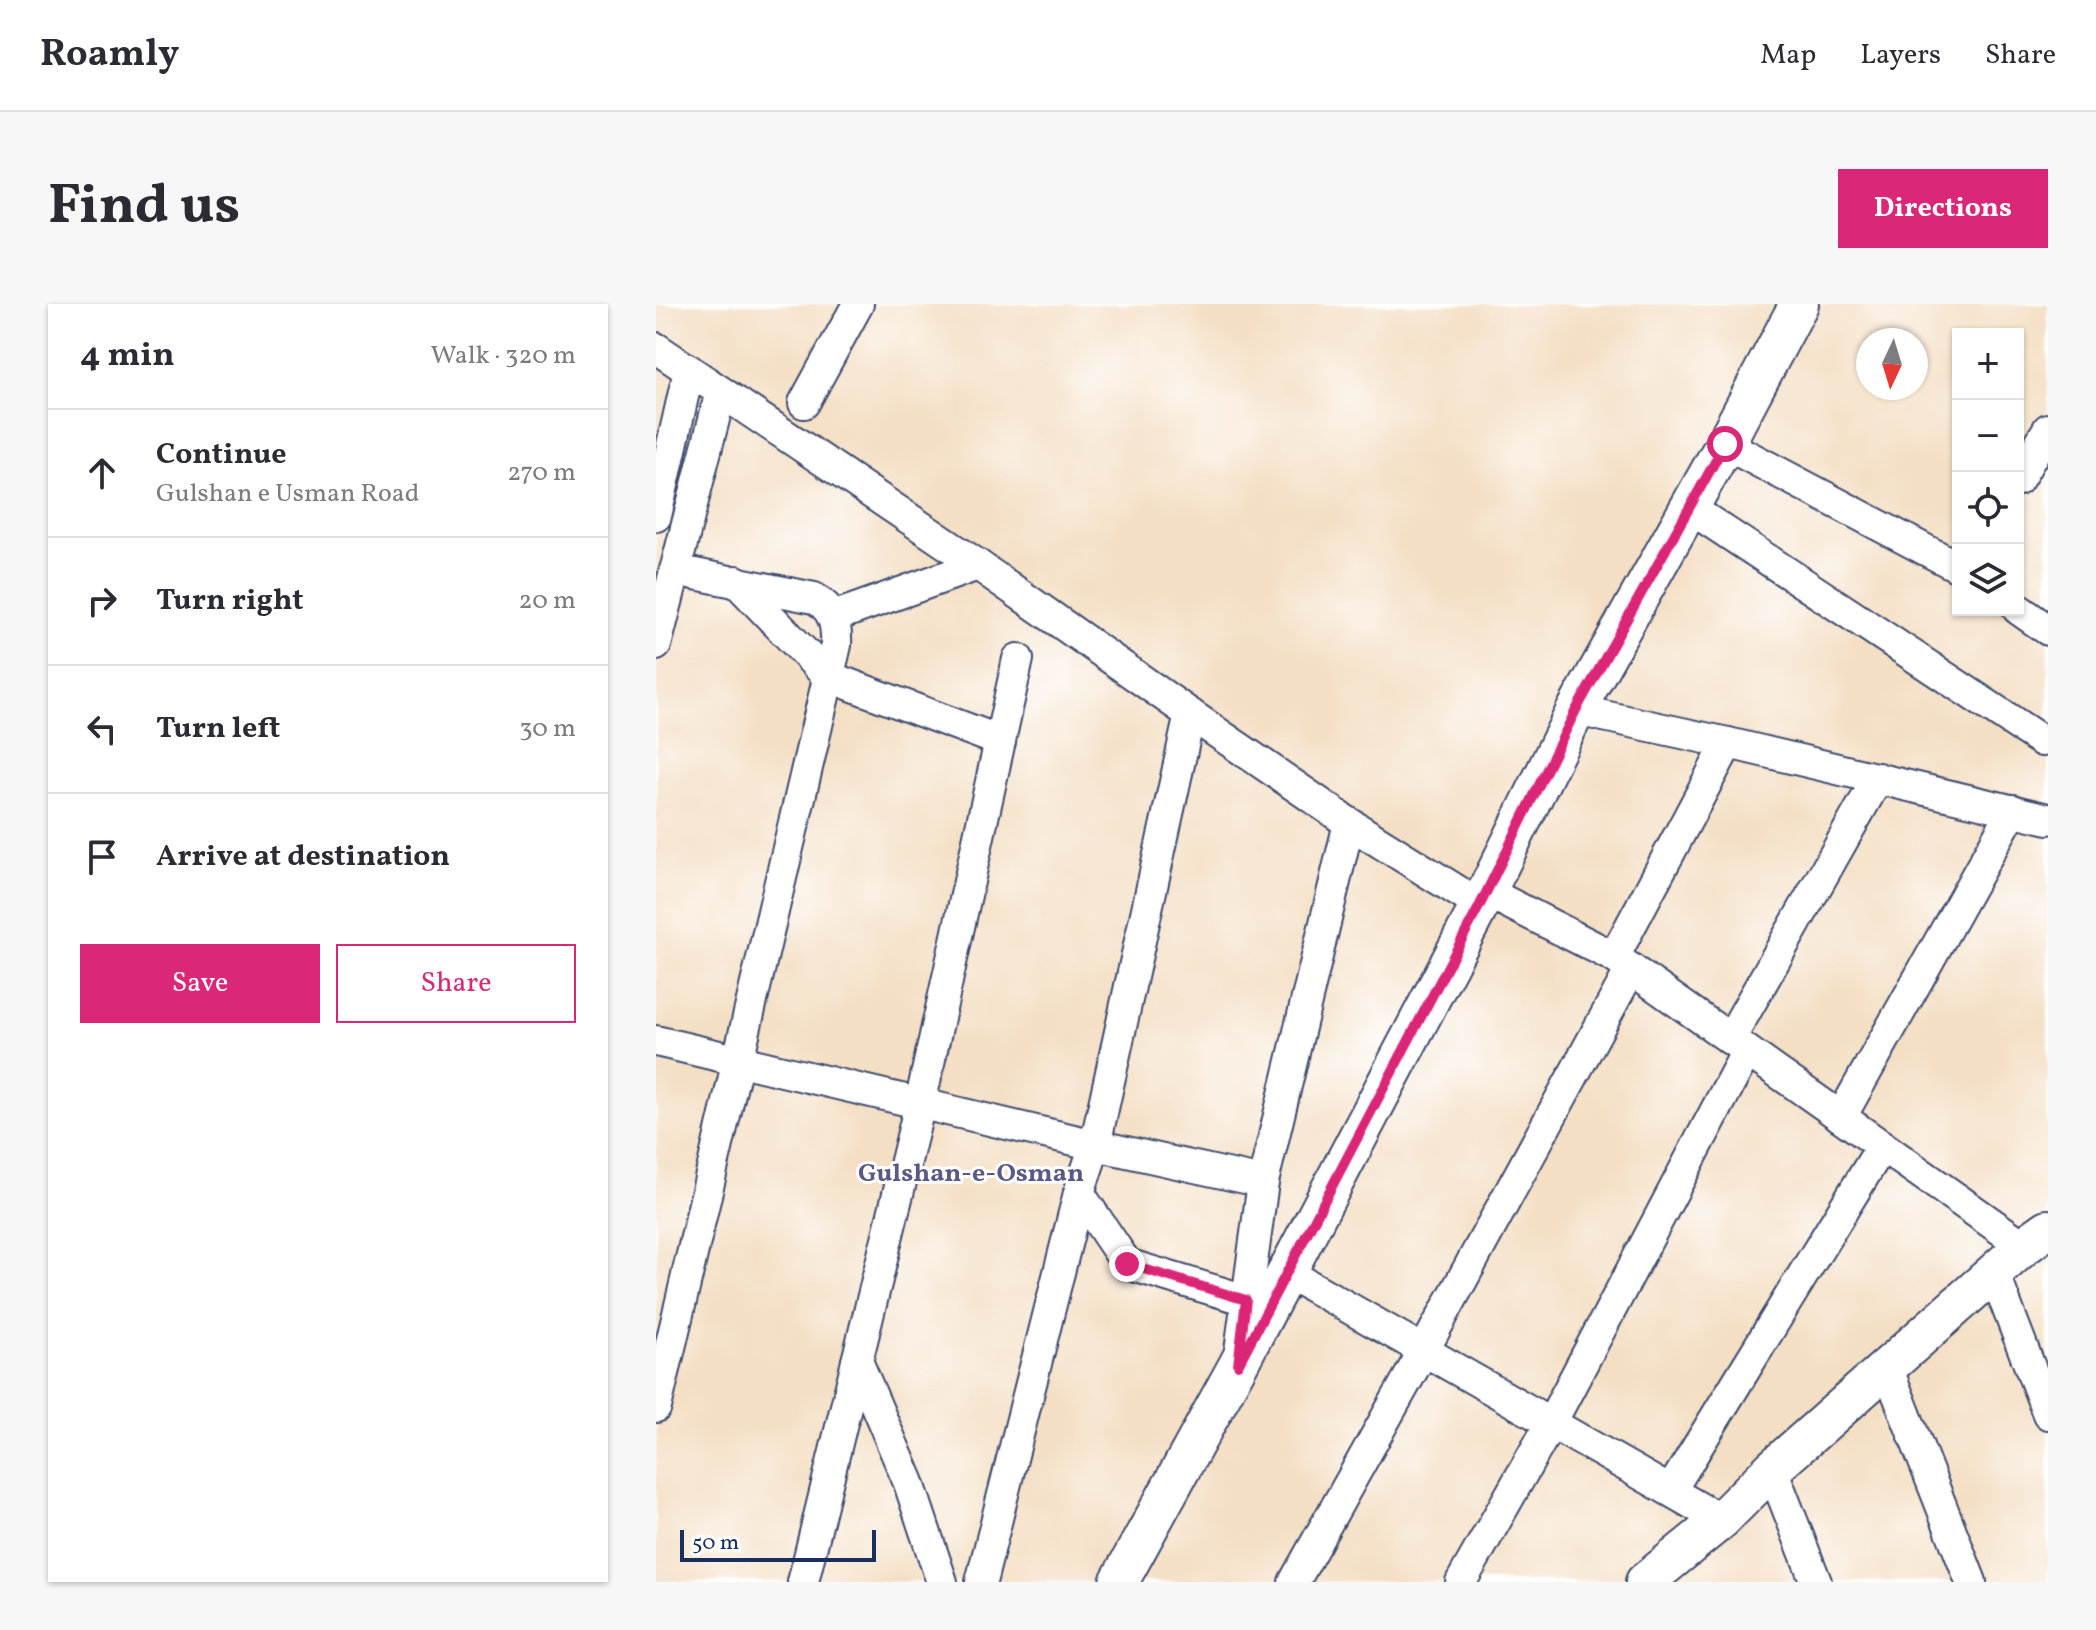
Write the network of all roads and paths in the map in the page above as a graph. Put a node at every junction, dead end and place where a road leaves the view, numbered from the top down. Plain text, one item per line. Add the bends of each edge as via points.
1 (858, 304) edge
2 (1799, 304) edge
3 (656, 348) edge
4 (689, 370) junction
5 (721, 392) junction
6 (804, 403) dead end
7 (2048, 429) edge
8 (1725, 444) junction
9 (2023, 472) edge
10 (1688, 507) junction
11 (656, 516) edge
12 (1952, 564) edge
13 (978, 565) junction
14 (675, 570) junction
15 (736, 581) junction
16 (2024, 613) edge
17 (833, 617) junction
18 (2048, 630) edge
19 (656, 645) edge
20 (1018, 659) dead end
21 (827, 676) junction
22 (1576, 710) junction
23 (1190, 714) junction
24 (1000, 741) junction
25 (2042, 741) dead end
26 (1728, 743) junction
27 (1878, 778) junction
28 (2013, 810) junction
29 (2048, 819) edge
30 (1349, 823) junction
31 (1484, 898) junction
32 (1622, 963) junction
33 (656, 1041) edge
34 (1738, 1045) junction
35 (738, 1060) junction
36 (920, 1104) junction
37 (1841, 1117) junction
38 (1095, 1145) junction
39 (1882, 1146) junction
40 (1263, 1182) junction
41 (1079, 1193) junction
42 (2036, 1238) edge
43 (1286, 1272) junction
44 (1994, 1273) junction
45 (1246, 1300) junction
46 (1424, 1350) junction
47 (857, 1361) junction
48 (1238, 1365) junction
49 (1887, 1367) junction
50 (656, 1407) edge
51 (2048, 1414) edge
52 (1551, 1423) junction
53 (1772, 1469) junction
54 (1671, 1490) junction
55 (1721, 1520) junction
56 (1655, 1578) edge
57 (803, 1582) edge
58 (942, 1582) edge
59 (981, 1582) edge
60 (1119, 1582) edge
61 (1294, 1582) edge
62 (1461, 1582) edge
63 (1816, 1582) edge
64 (1971, 1582) edge

1 - 6 street
2 - 8 street
3 - 4 street
4 - 5 street
4 - 11 street
5 - 13 street
5 - 14 street
7 - 9 street
8 - 10 street
8 - 12 street
10 - 22 street
10 - 25 street
13 - 17 street
13 - 23 street
14 - 15 street
14 - 19 street
15 - 17 street via 814,598 825,603
15 - 21 street
16 - 18 street
17 - 21 street via 836,645
20 - 24 street
21 - 24 street
21 - 35 street
22 - 26 street
22 - 31 street
23 - 30 street
23 - 38 street
24 - 36 street
26 - 27 street
26 - 32 street
27 - 28 street
27 - 34 street
28 - 29 street
28 - 37 street
30 - 31 street
30 - 40 street
31 - 32 street
31 - 43 street
32 - 34 street
32 - 46 street
33 - 35 street
34 - 37 street
34 - 52 street
35 - 36 street
35 - 50 street
36 - 38 street
36 - 47 street
37 - 39 street
38 - 40 street
38 - 41 street
39 - 42 street
39 - 54 street
40 - 45 street
41 - 45 street via 1127,1264
41 - 59 street
42 - 44 street
43 - 46 street
43 - 48 street
44 - 49 street
44 - 51 street
45 - 48 street
46 - 52 street
46 - 61 street
47 - 57 street
47 - 58 street via 909,1483
48 - 60 street
49 - 53 street
49 - 64 street
52 - 54 street
52 - 62 street
53 - 55 street
53 - 63 street
54 - 55 street
55 - 56 street

